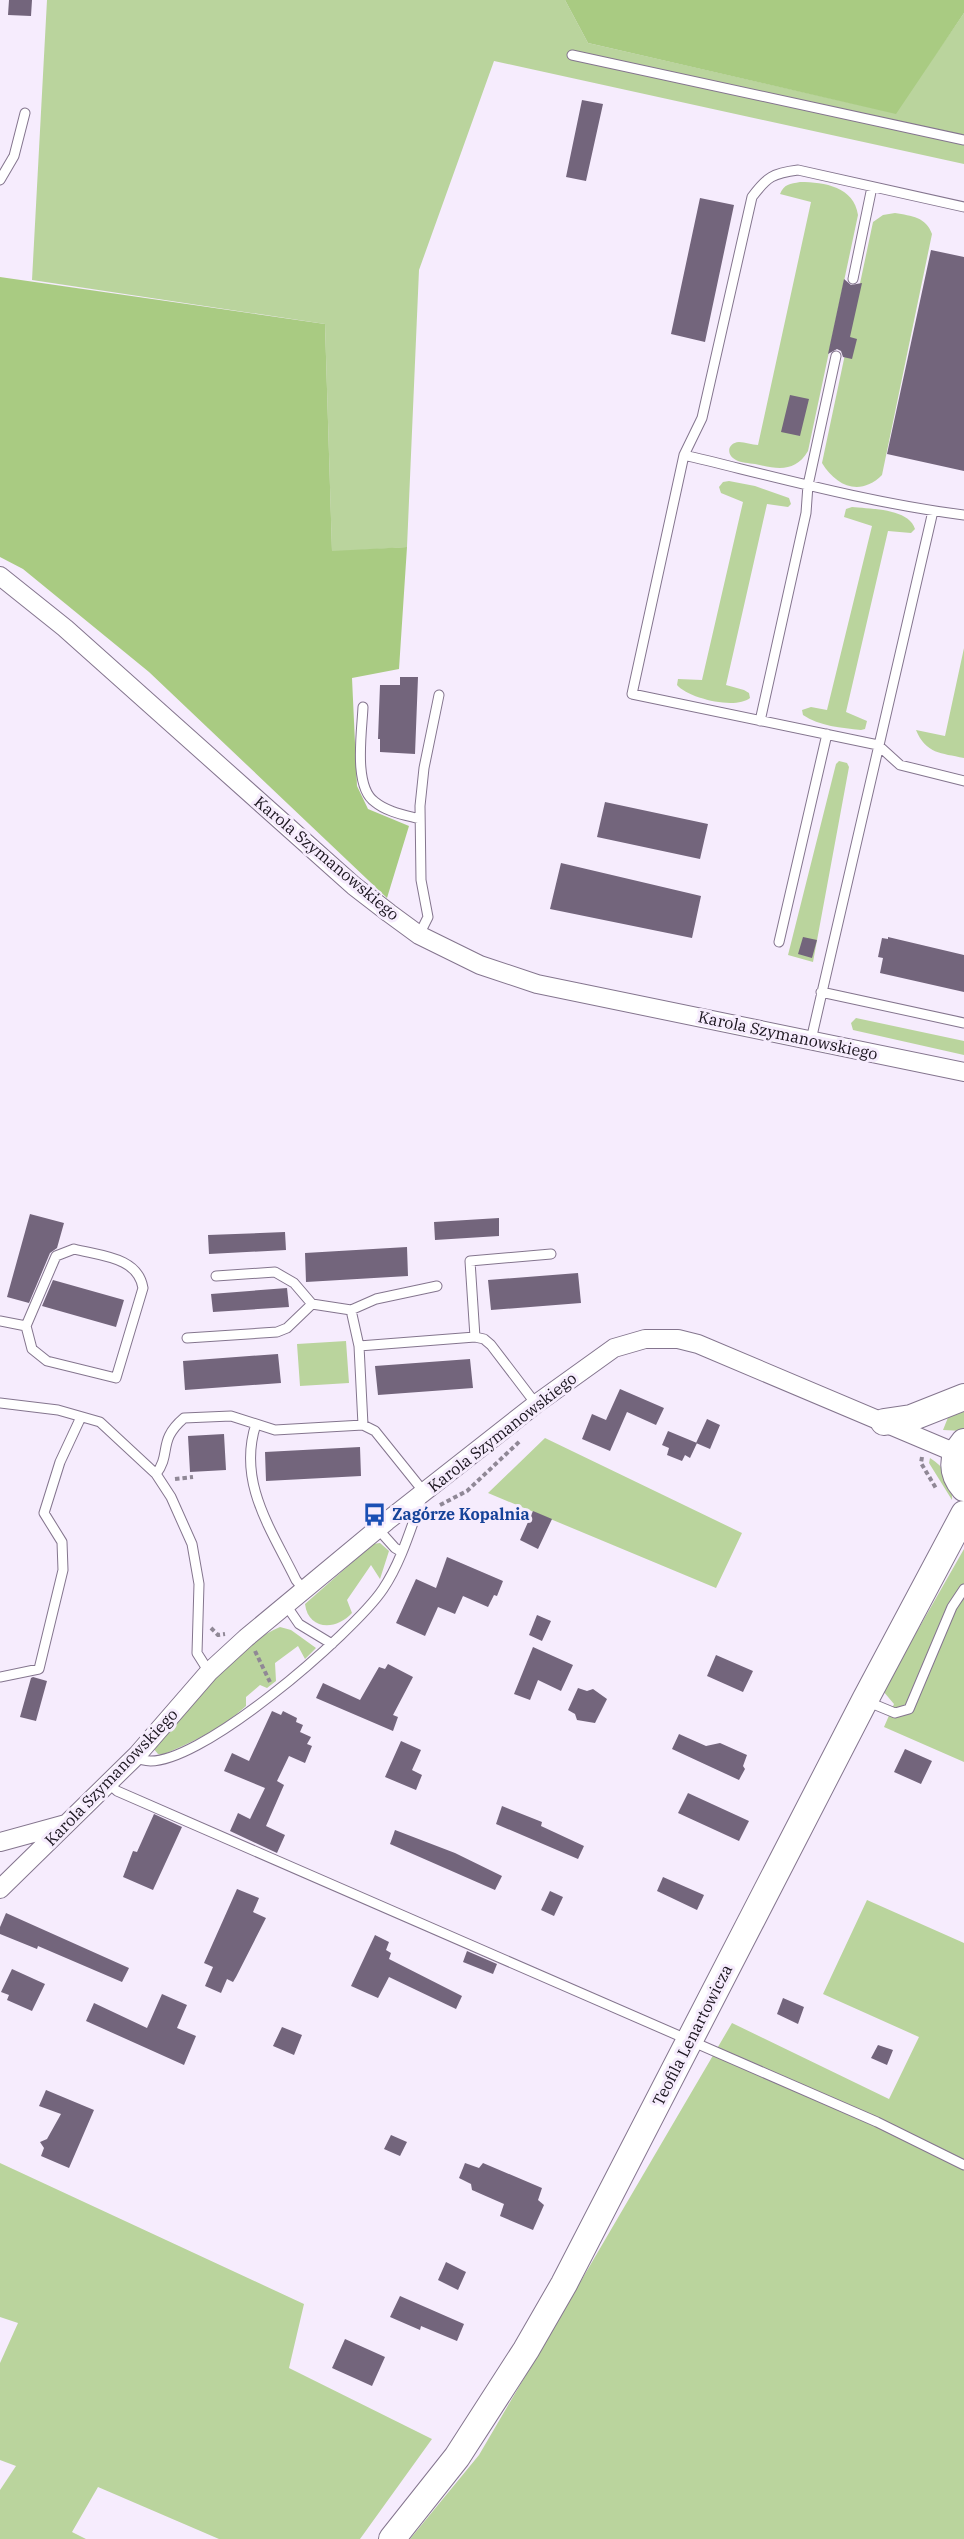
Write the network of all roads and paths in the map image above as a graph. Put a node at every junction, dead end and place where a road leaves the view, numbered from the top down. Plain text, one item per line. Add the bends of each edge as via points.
1 (572, 55) dead end
2 (25, 113) dead end
3 (964, 140) edge
4 (0, 180) edge
5 (872, 187) junction
6 (964, 207) edge
7 (852, 279) dead end
8 (836, 356) dead end
9 (684, 455) junction
10 (808, 485) junction
11 (933, 511) junction
12 (964, 515) edge
13 (0, 576) edge
14 (439, 695) dead end
15 (363, 706) dead end
16 (760, 721) junction
17 (827, 734) junction
18 (878, 745) junction
19 (964, 781) edge
20 (420, 819) junction
21 (418, 934) junction
22 (779, 942) dead end
23 (821, 992) junction
24 (964, 1023) edge
25 (811, 1040) junction
26 (964, 1072) edge
27 (551, 1254) dead end
28 (216, 1276) dead end
29 (436, 1286) dead end
30 (312, 1304) junction
31 (351, 1310) junction
32 (0, 1321) edge
33 (26, 1326) junction
34 (475, 1337) junction
35 (187, 1338) dead end
36 (359, 1346) junction
37 (964, 1397) edge
38 (0, 1403) edge
39 (536, 1404) junction
40 (81, 1417) junction
41 (884, 1422) junction
42 (256, 1424) junction
43 (363, 1425) junction
44 (525, 1437) dead end
45 (960, 1448) edge
46 (923, 1455) dead end
47 (156, 1474) junction
48 (193, 1477) dead end
49 (174, 1479) dead end
50 (424, 1492) junction
51 (953, 1493) edge
52 (431, 1511) dead end
53 (964, 1514) edge
54 (378, 1529) junction
55 (402, 1552) junction
56 (964, 1589) edge
57 (304, 1590) junction
58 (286, 1605) junction
59 (252, 1644) dead end
60 (332, 1644) junction
61 (209, 1672) junction
62 (0, 1677) edge
63 (274, 1692) junction
64 (865, 1700) junction
65 (138, 1755) junction
66 (108, 1783) junction
67 (67, 1824) junction
68 (0, 1842) edge
69 (0, 1889) edge
70 (690, 2040) junction
71 (964, 2165) edge
72 (392, 2539) edge

1 - 3 lane
2 - 4 lane via 14,156
5 - 6 lane
5 - 7 lane
5 - 9 lane via 798,170 778,172 764,181 752,197 702,418
8 - 10 lane
9 - 10 lane
9 - 16 lane via 632,693
10 - 11 lane
10 - 16 lane via 806,513
11 - 12 lane
11 - 18 lane
13 - 21 street, Karola Szymanowskiego via 65,628 354,885
14 - 20 lane via 424,768
15 - 20 lane via 362,780 373,802
16 - 17 lane
17 - 18 lane
17 - 22 lane
18 - 19 lane via 900,765
18 - 23 lane
20 - 21 lane via 421,880 428,917
21 - 25 street, Karola Szymanowskiego via 480,965 537,984
23 - 24 lane
23 - 25 lane
25 - 26 street, Karola Szymanowskiego
27 - 34 lane via 470,1261
28 - 30 lane via 275,1272 294,1283
29 - 31 lane via 376,1299
30 - 31 lane
30 - 35 lane via 287,1328 277,1332
31 - 36 lane
32 - 33 lane
33 - 33 lane via 32,1348 47,1361 116,1378 143,1288 141,1276 132,1264 74,1249 56,1256
34 - 36 lane
34 - 39 lane via 491,1345
36 - 43 lane
37 - 41 street via 911,1418
38 - 40 lane
39 - 41 street, Karola Szymanowskiego via 614,1348 663,1338 722,1353
39 - 50 street, Karola Szymanowskiego
40 - 47 lane via 100,1422
40 - 62 lane via 60,1462 44,1513 62,1542 63,1570 39,1669
41 - 45 street, Karola Szymanowskiego
42 - 43 lane via 275,1430
42 - 47 lane via 231,1416 184,1418 167,1437 163,1465
42 - 57 lane via 251,1450 255,1498
43 - 50 lane via 375,1431
44 - 52 path via 467,1491
45 - 51 street
46 - 51 path via 921,1463
47 - 61 lane via 192,1544 199,1584 197,1653
48 - 49 path
50 - 54 street, Karola Szymanowskiego
50 - 55 lane
53 - 64 street, Teofila Lenartowicza
54 - 55 lane
54 - 57 street, Karola Szymanowskiego
55 - 60 lane via 384,1588
56 - 64 lane via 952,1607 909,1709 895,1713
57 - 58 street, Karola Szymanowskiego
58 - 60 lane via 299,1624
58 - 61 street, Karola Szymanowskiego
59 - 63 path
60 - 63 lane
61 - 65 street, Karola Szymanowskiego
63 - 65 lane via 224,1730 175,1756 149,1762
64 - 70 street, Teofila Lenartowicza
65 - 66 street, Karola Szymanowskiego
66 - 67 street, Karola Szymanowskiego
66 - 70 lane via 128,1796
67 - 68 street
67 - 69 street, Karola Szymanowskiego
70 - 71 lane via 877,2122
70 - 72 street, Teofila Lenartowicza via 526,2350 457,2457

